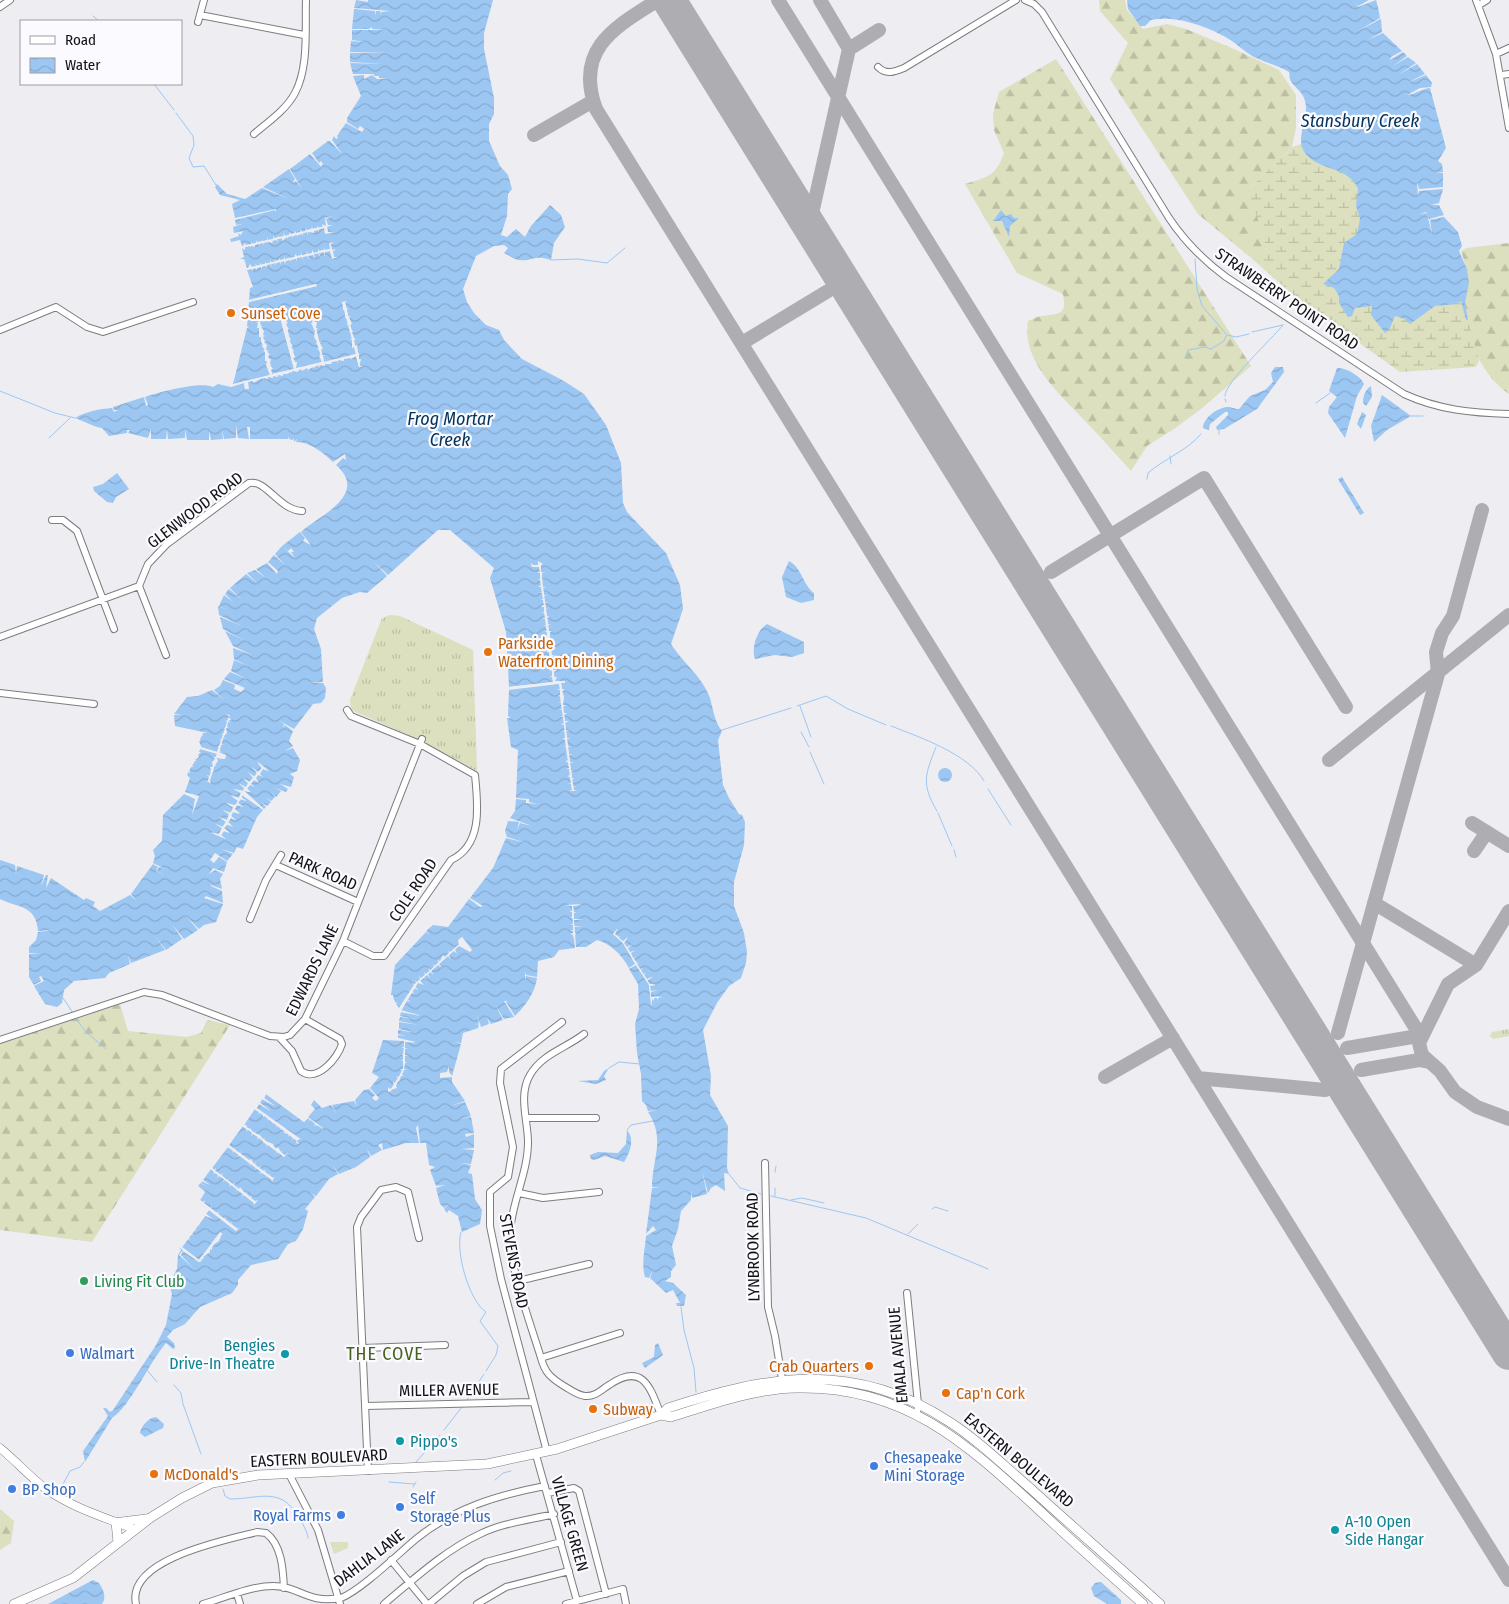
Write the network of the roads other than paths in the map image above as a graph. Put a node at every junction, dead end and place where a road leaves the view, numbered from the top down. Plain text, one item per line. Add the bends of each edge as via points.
1 (10, 0) edge
2 (204, 0) edge
3 (306, 0) edge
4 (1016, 0) edge
5 (1025, 0) edge
6 (1488, 0) edge
7 (1477, 2) edge
8 (0, 7) edge
9 (304, 35) junction
10 (1509, 48) edge
11 (1496, 54) junction
12 (878, 67) dead end
13 (1509, 74) edge
14 (1501, 75) junction
15 (1509, 128) edge
16 (254, 134) dead end
17 (193, 302) dead end
18 (0, 330) edge
19 (1509, 414) edge
20 (302, 511) dead end
21 (52, 520) dead end
22 (139, 586) junction
23 (103, 599) junction
24 (114, 629) dead end
25 (0, 637) edge
26 (166, 655) dead end
27 (0, 694) edge
28 (94, 704) dead end
29 (347, 710) dead end
30 (421, 742) junction
31 (281, 855) dead end
32 (276, 865) junction
33 (358, 902) junction
34 (250, 919) dead end
35 (343, 941) junction
36 (305, 1019) junction
37 (562, 1022) dead end
38 (584, 1034) dead end
39 (279, 1037) junction
40 (0, 1040) edge
41 (527, 1118) junction
42 (596, 1118) dead end
43 (765, 1163) dead end
44 (599, 1192) dead end
45 (519, 1193) junction
46 (419, 1238) dead end
47 (590, 1264) dead end
48 (518, 1281) junction
49 (907, 1292) dead end
50 (620, 1333) dead end
51 (445, 1345) dead end
52 (364, 1348) junction
53 (541, 1358) junction
54 (783, 1384) junction
55 (533, 1402) junction
56 (918, 1404) junction
57 (366, 1406) junction
58 (917, 1414) junction
59 (661, 1415) junction
60 (0, 1448) edge
61 (547, 1452) junction
62 (536, 1455) junction
63 (368, 1471) junction
64 (289, 1474) junction
65 (545, 1486) junction
66 (548, 1493) junction
67 (554, 1514) junction
68 (150, 1518) junction
69 (116, 1522) junction
70 (134, 1529) junction
71 (118, 1542) junction
72 (561, 1542) junction
73 (391, 1560) junction
74 (569, 1571) junction
75 (410, 1583) junction
76 (284, 1588) junction
77 (238, 1594) junction
78 (606, 1594) junction
79 (301, 1597) junction
80 (594, 1597) junction
81 (339, 1601) edge
82 (577, 1601) junction
83 (14, 1604) edge
84 (136, 1604) edge
85 (203, 1604) edge
86 (240, 1604) edge
87 (299, 1604) edge
88 (384, 1604) edge
89 (428, 1604) edge
90 (477, 1604) edge
91 (567, 1604) edge
92 (595, 1604) edge
93 (626, 1604) edge
94 (1143, 1604) edge
95 (1160, 1604) edge

1 - 8 street
2 - 9 street via 199,19
3 - 9 street
4 - 12 street via 904,68 892,73
5 - 19 street, STRAWBERRY POINT ROAD via 1042,12 1169,218 1204,260 1404,394 1453,410
6 - 7 street
7 - 11 street
9 - 16 street via 302,71 295,93 282,110
10 - 11 street
11 - 14 street
13 - 14 street
14 - 15 street
17 - 18 street via 103,332 87,327 56,307
20 - 22 street, GLENWOOD ROAD via 288,509 260,484 249,483 167,544 148,564
21 - 23 street via 64,520 77,530
22 - 23 street
22 - 26 street
23 - 24 street
23 - 25 street
27 - 28 street
29 - 30 street via 352,716
30 - 33 street, EDWARDS LANE
30 - 35 street, COLE ROAD via 475,775 478,811 474,831 467,848 451,860 384,956 373,956
31 - 32 street
32 - 33 street, PARK ROAD
32 - 34 street via 269,873
33 - 35 street, EDWARDS LANE
35 - 36 street, EDWARDS LANE
36 - 39 street, EDWARDS LANE via 294,1033
36 - 39 street via 340,1039 342,1044 335,1058 319,1072 309,1074 301,1071 292,1051
37 - 55 street, STEVENS ROAD via 501,1069 499,1077 513,1148 508,1177 490,1192 489,1198 490,1226 499,1273
38 - 41 street via 555,1051 532,1072 525,1090
39 - 40 street via 162,995 144,992
41 - 42 street
41 - 45 street via 528,1157
43 - 54 street, LYNBROOK ROAD via 768,1307
44 - 45 street via 543,1198
45 - 48 street via 510,1242
46 - 52 street via 408,1192 396,1187 381,1190 357,1227
47 - 48 street
48 - 53 street
49 - 56 street, EMALA AVENUE
50 - 53 street
51 - 52 street
52 - 57 street
53 - 59 street via 550,1376 585,1396 595,1395 622,1377 641,1378 648,1384
54 - 56 main road, EASTERN BOULEVARD via 821,1379 857,1384
54 - 58 main road, EASTERN BOULEVARD via 852,1393
54 - 59 main road, EASTERN BOULEVARD via 728,1389 668,1408
55 - 57 street, MILLER AVENUE
55 - 61 street, STEVENS ROAD
56 - 58 street, EMALA AVENUE
56 - 95 main road, EASTERN BOULEVARD via 978,1442
57 - 63 street
58 - 94 main road, EASTERN BOULEVARD via 973,1451
59 - 61 main road, EASTERN BOULEVARD
60 - 69 street via 56,1496
61 - 62 main road, EASTERN BOULEVARD
62 - 63 main road, EASTERN BOULEVARD via 487,1464
62 - 65 street, VILLAGE GREEN
63 - 64 main road, EASTERN BOULEVARD
64 - 68 main road, EASTERN BOULEVARD via 212,1483
64 - 81 street via 318,1530
65 - 66 street, VILLAGE GREEN
65 - 73 street, DAHLIA LANE via 467,1507 436,1524
66 - 67 street, VILLAGE GREEN
66 - 78 street via 574,1488 580,1491
67 - 72 street, VILLAGE GREEN
67 - 75 street via 481,1533 455,1548
68 - 69 street
68 - 70 main road, EASTERN BOULEVARD
69 - 70 street
69 - 71 main road
70 - 71 main road, EASTERN BOULEVARD
71 - 83 main road, EASTERN BOULEVARD via 73,1578
72 - 74 street, VILLAGE GREEN
72 - 89 street via 486,1562 462,1576
73 - 75 street
73 - 81 street, DAHLIA LANE
74 - 82 street, VILLAGE GREEN
74 - 90 street via 506,1587
75 - 88 street
75 - 89 street
76 - 77 street, DAHLIA LANE via 264,1587
76 - 79 street, DAHLIA LANE
76 - 84 street via 276,1545 266,1533 257,1532 184,1553 162,1563 138,1584
77 - 85 street, DAHLIA LANE
77 - 86 street
78 - 80 street
78 - 93 street via 623,1589
79 - 81 street, DAHLIA LANE via 316,1602
79 - 87 street
80 - 82 street
80 - 92 street
82 - 91 street

